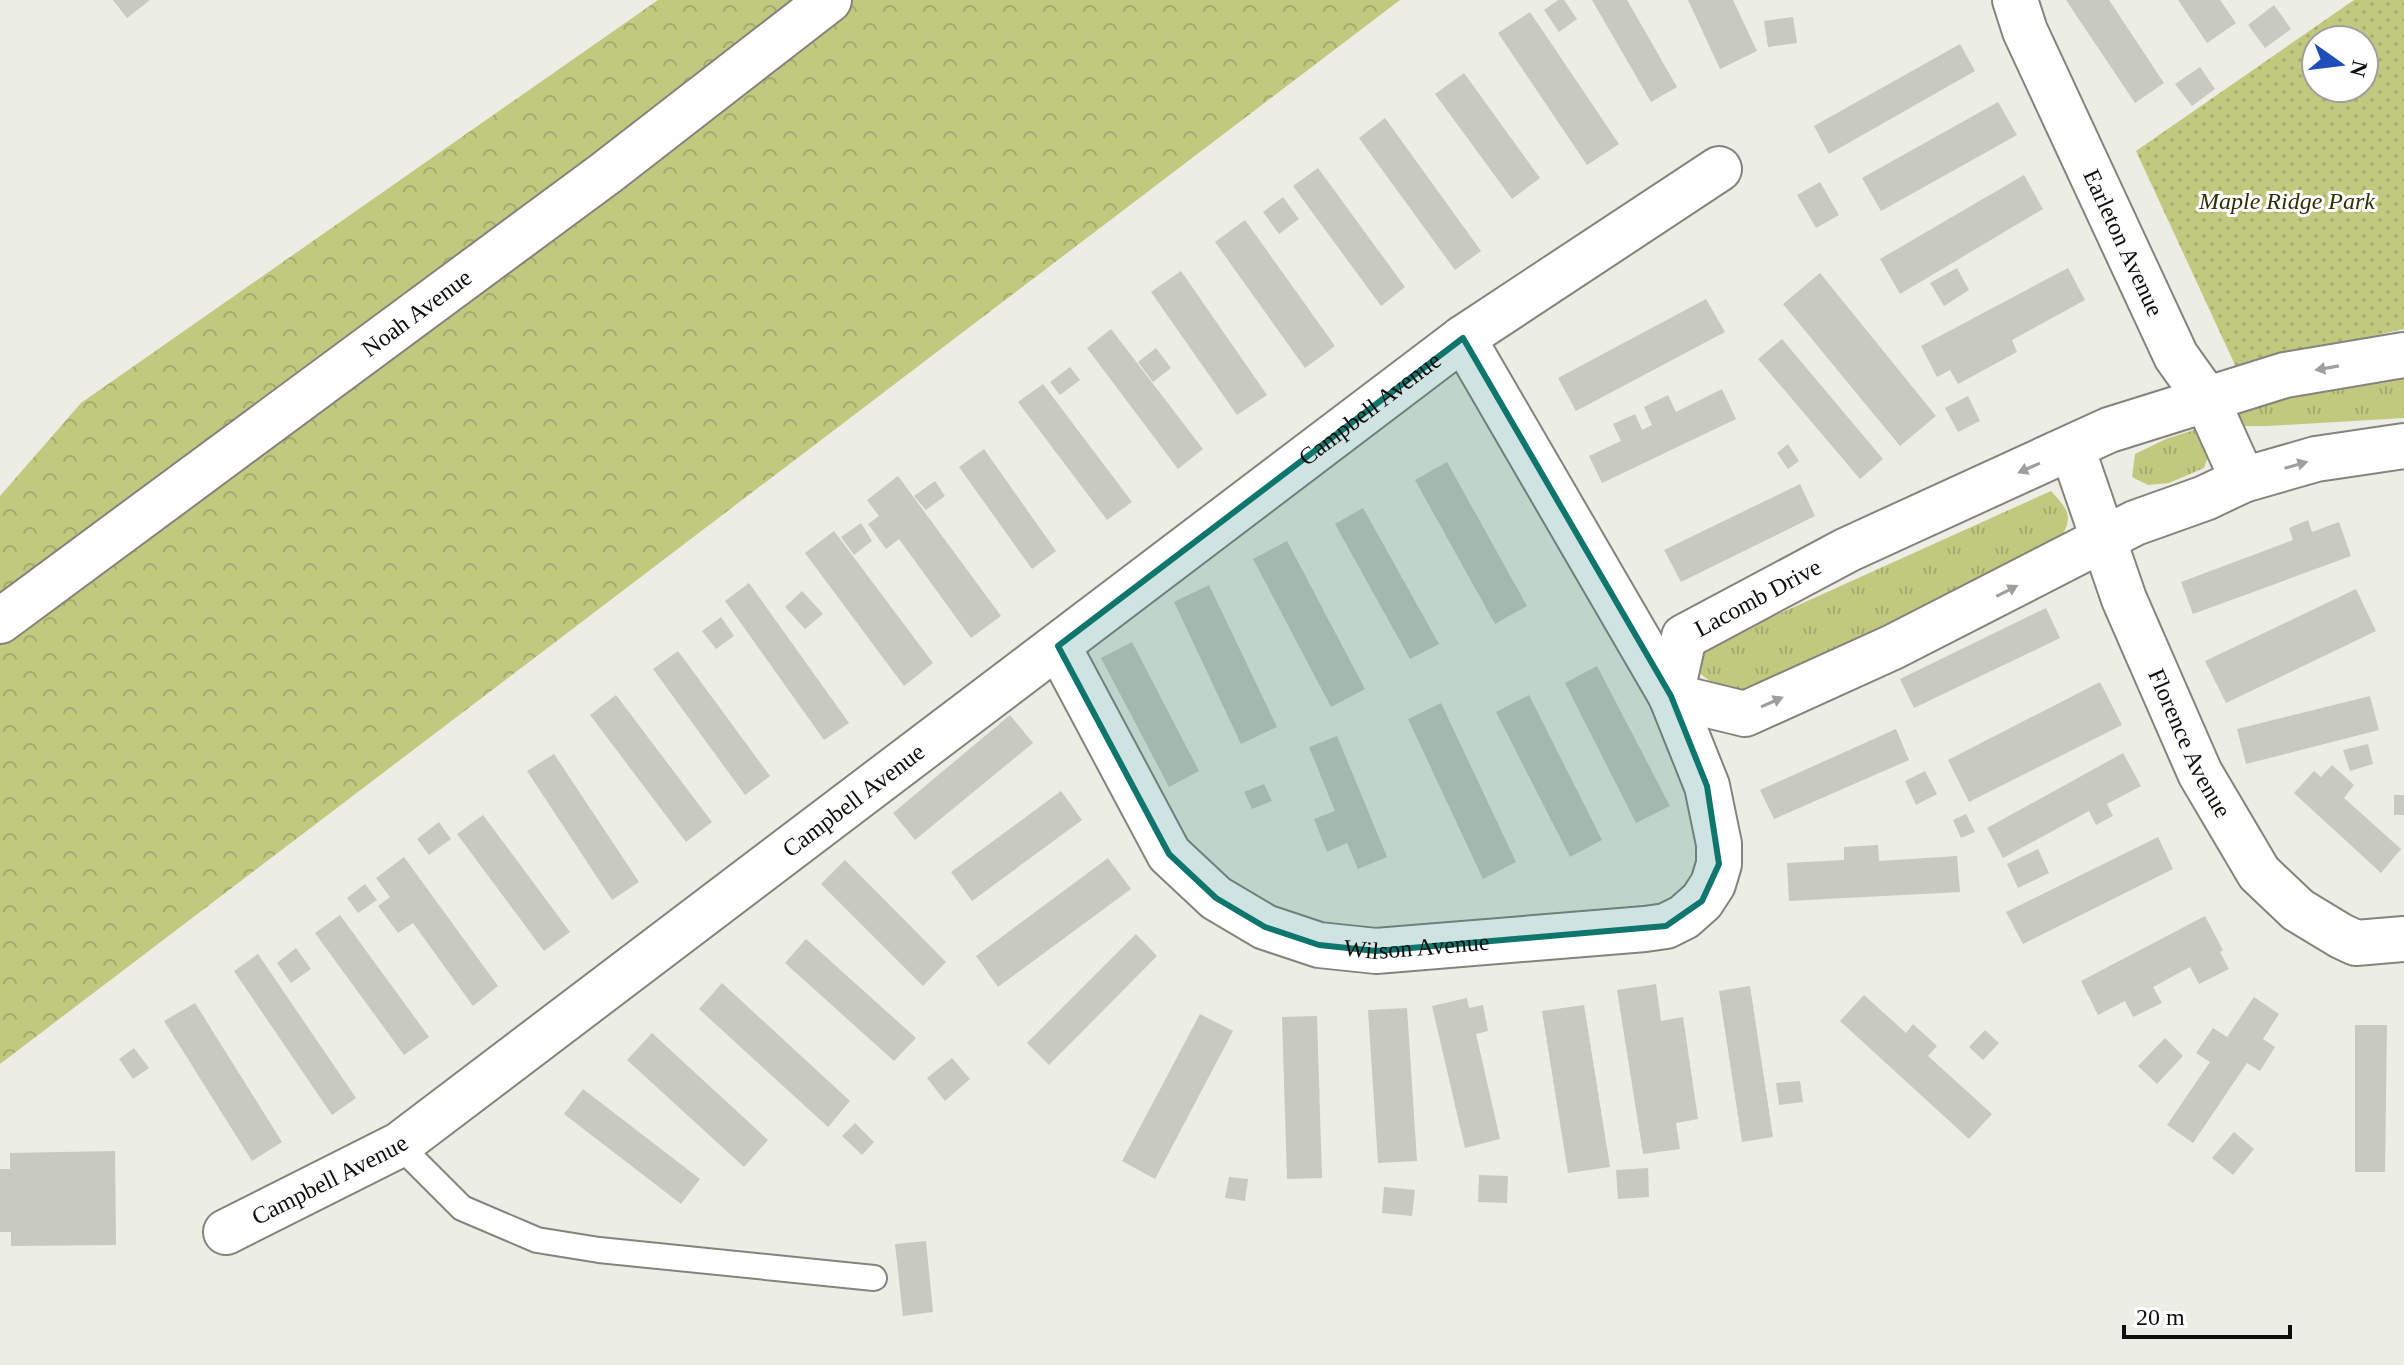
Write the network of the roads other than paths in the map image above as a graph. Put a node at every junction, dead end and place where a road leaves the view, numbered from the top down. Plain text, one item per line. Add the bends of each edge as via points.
1 (829, 0) edge
2 (2015, 0) edge
3 (1719, 169) dead end
4 (1463, 338) junction
5 (2404, 355) edge
6 (2206, 398) junction
7 (2404, 446) edge
8 (2072, 448) junction
9 (2243, 480) junction
10 (2104, 541) junction
11 (0, 621) edge
12 (1058, 646) junction
13 (1671, 696) junction
14 (2404, 939) edge
15 (399, 1145) junction
16 (226, 1232) dead end
17 (874, 1278) dead end

1 - 11 street, Noah Avenue via 606,173
2 - 6 street, Earleton Avenue via 2176,356
3 - 4 street, Campbell Avenue
4 - 12 street, Campbell Avenue
4 - 13 street, Campbell Avenue
5 -> 6 street, Lacomb Drive via 2285,375
6 - 8 street, Lacomb Drive
6 - 9 street, Earleton Avenue
9 -> 7 street via 2316,459
8 - 10 street, Florence Avenue
8 -> 13 street, Lacomb Drive via 1847,550 1684,637
9 - 10 street via 2135,523
13 -> 10 street via 1745,714
10 - 14 street, Florence Avenue via 2200,773 2259,873 2298,910 2356,943
12 - 13 street, Wilson Avenue via 1169,854 1194,880 1265,927 1319,945 1376,951 1645,929 1684,917 1713,884 1719,844 1707,786
12 - 15 street, Campbell Avenue
15 - 16 street, Campbell Avenue
15 - 17 lane via 462,1208 537,1240

